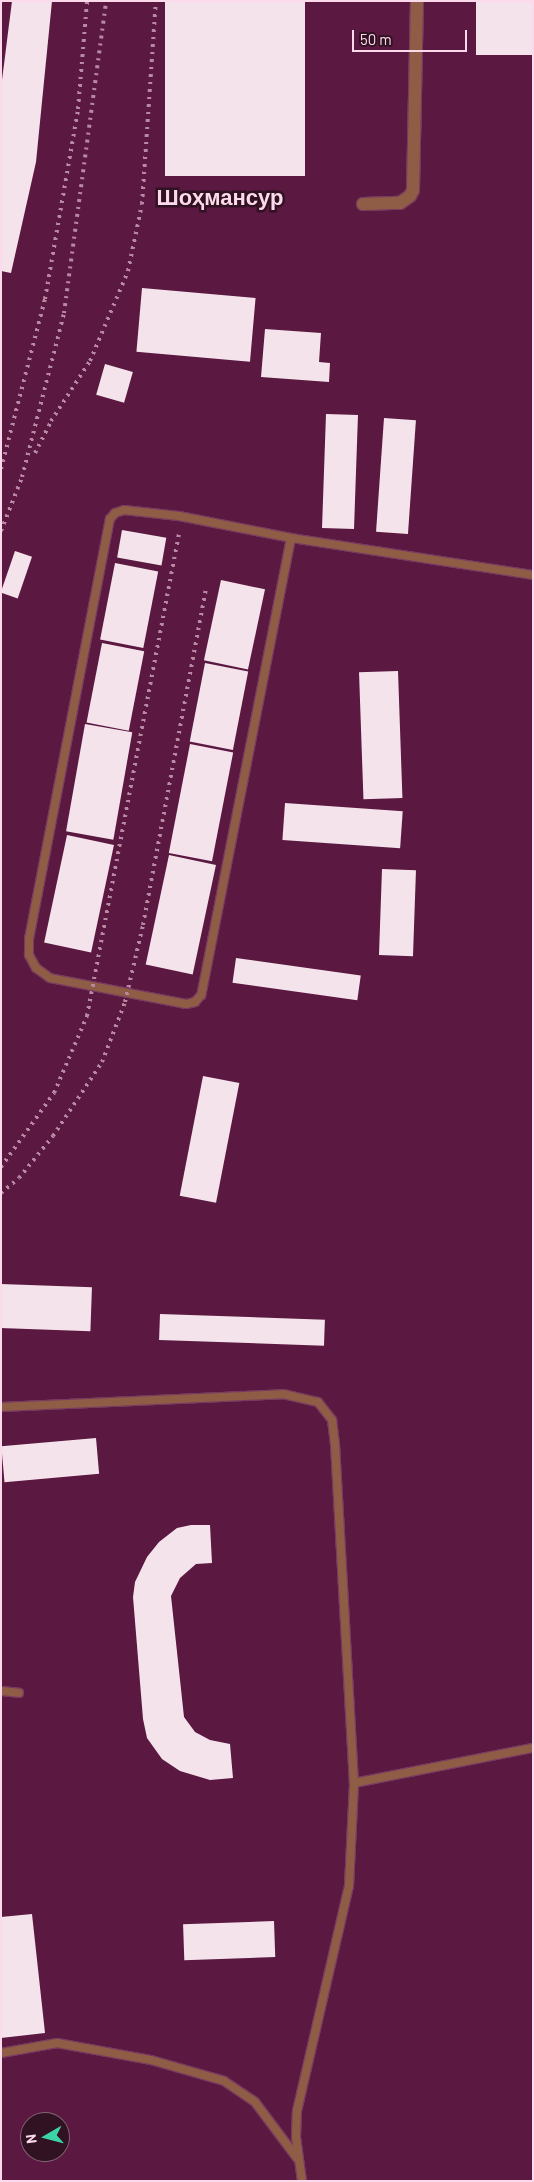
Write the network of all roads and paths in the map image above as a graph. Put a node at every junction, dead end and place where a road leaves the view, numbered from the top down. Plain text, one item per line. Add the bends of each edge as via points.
1 (418, 1) edge
2 (363, 204) dead end
3 (291, 538) junction
4 (533, 575) edge
5 (1, 1407) edge
6 (1, 1692) edge
7 (19, 1693) dead end
8 (533, 1748) edge
9 (354, 1783) junction
10 (1, 2053) edge
11 (298, 2158) junction
12 (302, 2181) edge

1 - 2 street via 413,190 400,204
3 - 3 lane via 179,516 124,510 110,519 29,938 29,955 36,968 50,978 186,1004 195,1002 201,995
3 - 4 lane
5 - 9 lane via 283,1394 318,1402 332,1420 335,1444
6 - 7 lane
8 - 9 lane
9 - 11 lane via 349,1886 297,2111
10 - 11 lane via 57,2044 151,2060 224,2081 255,2102
11 - 12 lane

